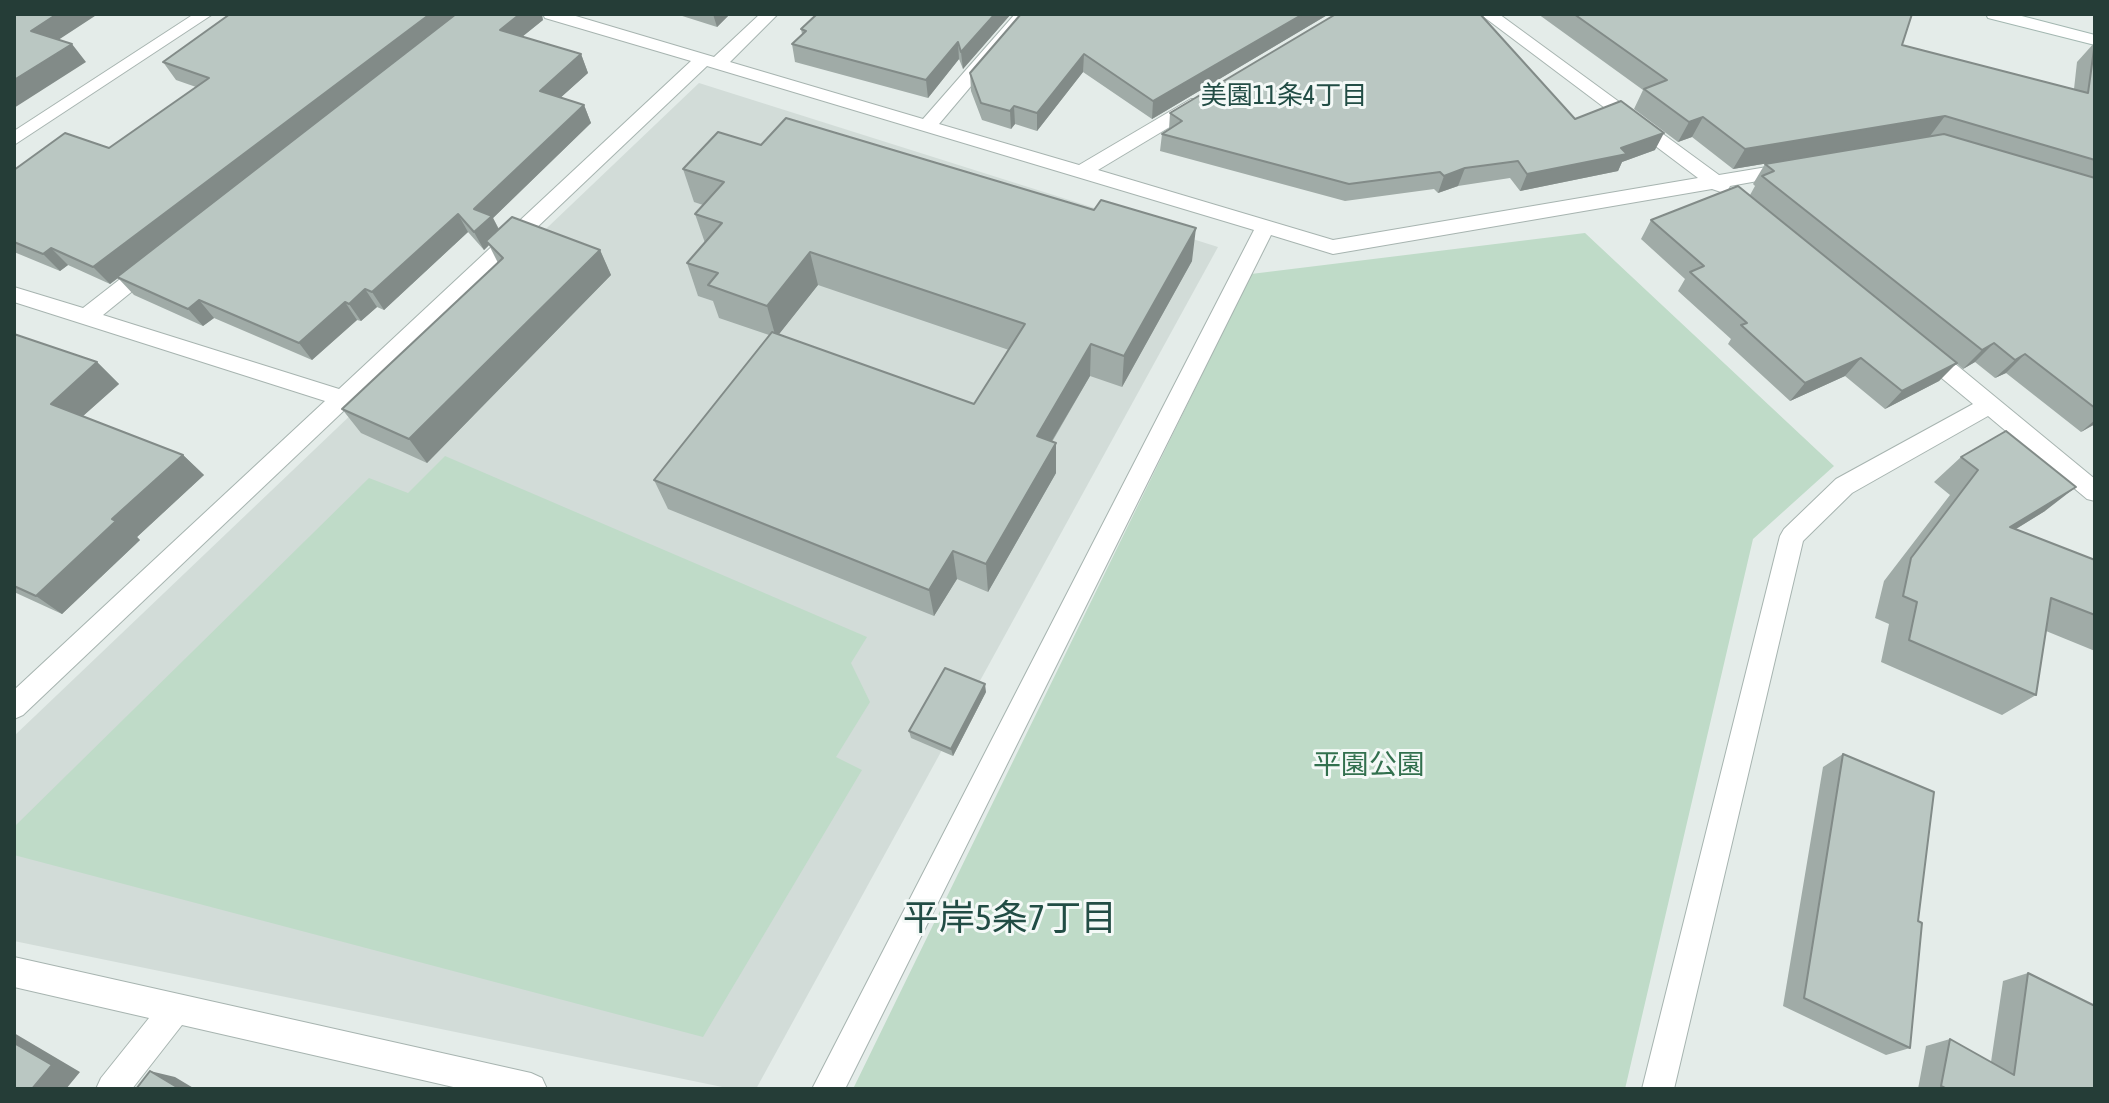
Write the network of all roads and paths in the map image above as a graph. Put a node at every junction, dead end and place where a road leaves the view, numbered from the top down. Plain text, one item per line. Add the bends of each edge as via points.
1 (205, 14) edge
2 (551, 14) edge
3 (770, 14) edge
4 (1024, 14) edge
5 (1488, 14) edge
6 (1994, 14) edge
7 (2095, 40) edge
8 (710, 62) junction
9 (1215, 93) edge
10 (928, 125) junction
11 (14, 139) edge
12 (1808, 166) edge
13 (1083, 171) junction
14 (1715, 182) junction
15 (1742, 204) edge
16 (1265, 227) junction
17 (161, 259) edge
18 (14, 294) edge
19 (85, 318) junction
20 (1904, 334) edge
21 (342, 398) junction
22 (1990, 405) junction
23 (2095, 492) edge
24 (19, 695) edge
25 (14, 972) edge
26 (176, 1008) junction
27 (112, 1089) edge
28 (531, 1089) edge
29 (828, 1089) edge
30 (1658, 1089) edge

1 - 11 street
2 - 8 street
3 - 8 street
4 - 10 street
5 - 14 street
6 - 7 street
8 - 10 street
8 - 21 street
9 - 13 street
10 - 13 street
12 - 14 street
13 - 16 street
14 - 15 street
14 - 16 street via 1333,247
16 - 29 street
17 - 19 street
18 - 19 street
19 - 21 street
20 - 22 street
21 - 24 street
22 - 23 street
22 - 30 street via 1844,486 1792,536
25 - 26 street
26 - 27 street
26 - 28 street

